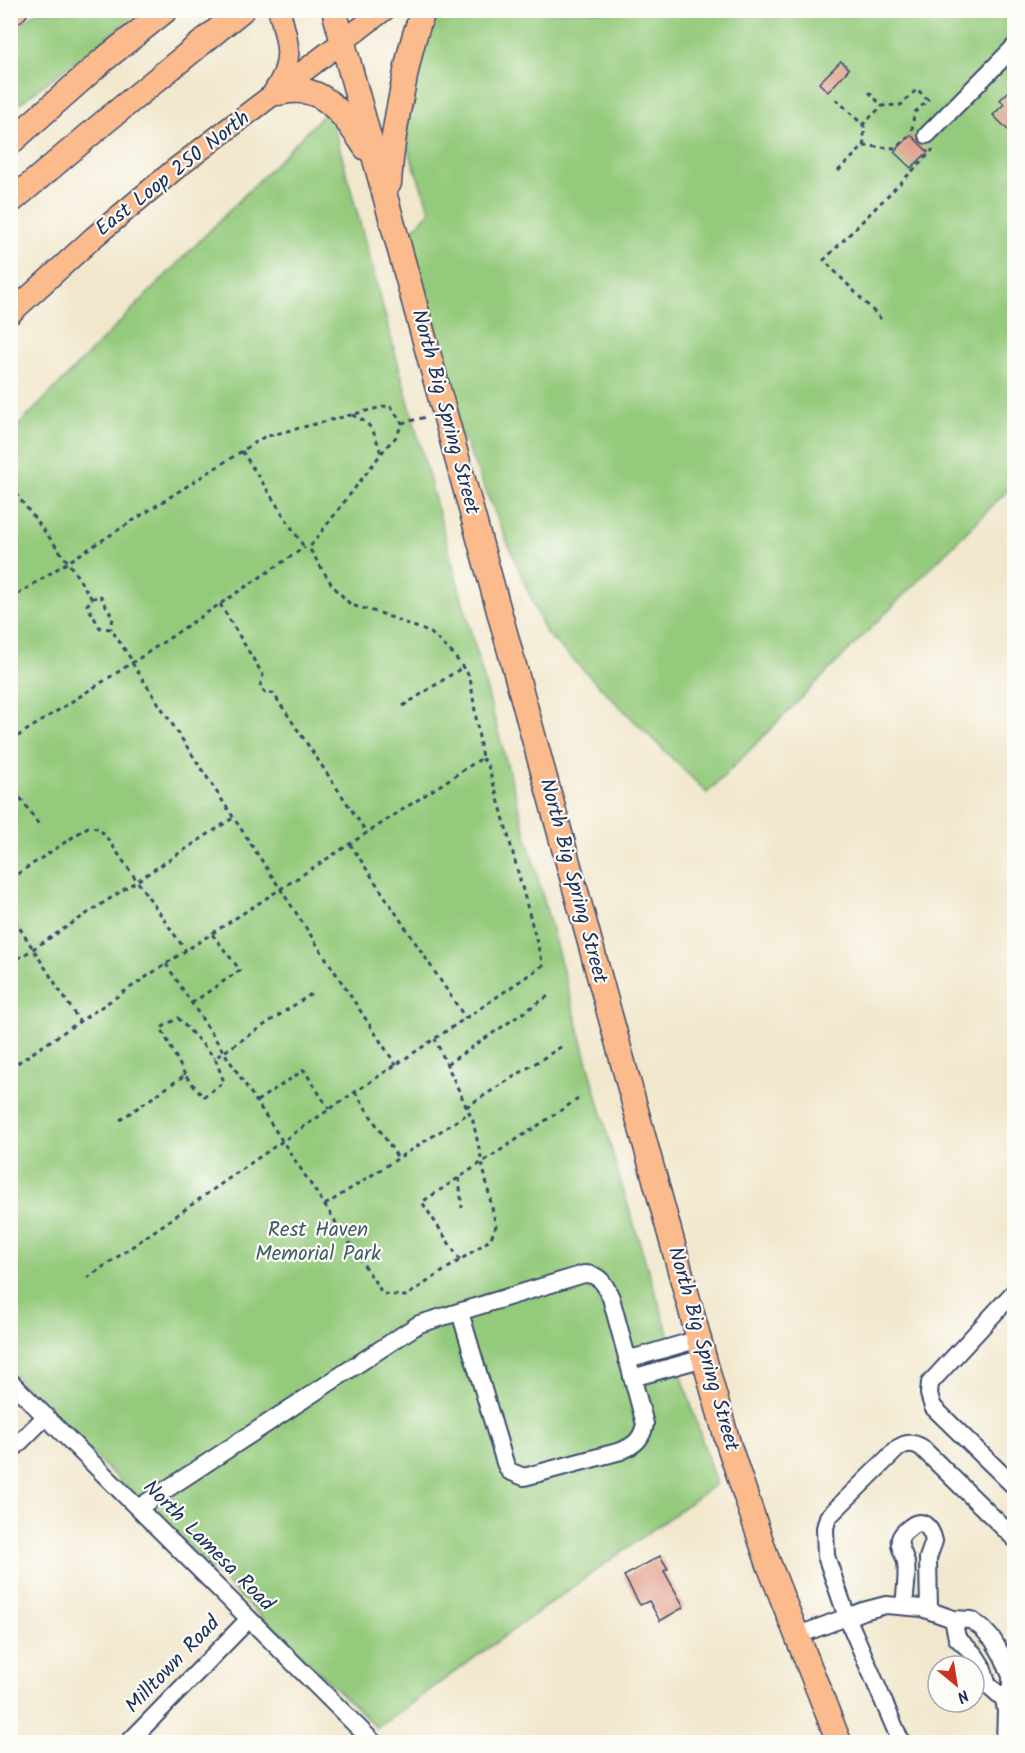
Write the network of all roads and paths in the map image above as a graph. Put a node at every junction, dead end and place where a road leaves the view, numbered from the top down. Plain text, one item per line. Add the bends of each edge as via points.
1 (17, 10) edge
2 (166, 10) edge
3 (279, 10) edge
4 (334, 10) edge
5 (384, 10) edge
6 (424, 10) edge
7 (238, 14) edge
8 (10, 16) edge
9 (343, 43) junction
10 (1014, 47) edge
11 (100, 62) junction
12 (869, 92) dead end
13 (272, 96) junction
14 (836, 99) dead end
15 (882, 106) junction
16 (107, 120) junction
17 (862, 125) junction
18 (10, 129) edge
19 (920, 133) junction
20 (10, 143) edge
21 (864, 146) junction
22 (378, 168) junction
23 (838, 171) dead end
24 (10, 202) edge
25 (388, 204) junction
26 (10, 219) edge
27 (10, 314) edge
28 (881, 319) dead end
29 (445, 412) junction
30 (352, 415) junction
31 (402, 423) junction
32 (242, 451) junction
33 (381, 454) junction
34 (10, 486) edge
35 (307, 548) junction
36 (68, 562) junction
37 (10, 599) edge
38 (92, 599) junction
39 (220, 604) junction
40 (111, 629) junction
41 (132, 662) junction
42 (463, 667) junction
43 (403, 706) dead end
44 (10, 741) edge
45 (482, 758) junction
46 (10, 783) edge
47 (233, 818) junction
48 (39, 825) dead end
49 (367, 833) junction
50 (350, 844) junction
51 (10, 879) edge
52 (137, 881) junction
53 (280, 890) junction
54 (10, 913) edge
55 (212, 934) junction
56 (33, 949) junction
57 (186, 951) junction
58 (10, 964) edge
59 (166, 964) junction
60 (311, 994) dead end
61 (551, 994) dead end
62 (192, 1003) junction
63 (466, 1019) junction
64 (80, 1022) junction
65 (435, 1039) junction
66 (564, 1045) dead end
67 (224, 1052) junction
68 (214, 1058) junction
69 (447, 1064) junction
70 (396, 1065) junction
71 (10, 1068) edge
72 (186, 1076) junction
73 (355, 1092) junction
74 (578, 1099) dead end
75 (257, 1101) junction
76 (466, 1107) junction
77 (329, 1109) junction
78 (469, 1113) junction
79 (120, 1120) dead end
80 (283, 1141) junction
81 (398, 1158) junction
82 (483, 1163) junction
83 (459, 1178) junction
84 (325, 1205) junction
85 (462, 1208) dead end
86 (460, 1260) junction
87 (87, 1278) dead end
88 (1014, 1292) edge
89 (460, 1312) junction
90 (702, 1348) junction
91 (627, 1360) junction
92 (632, 1378) junction
93 (10, 1381) edge
94 (46, 1416) junction
95 (10, 1452) edge
96 (1014, 1486) edge
97 (138, 1508) junction
98 (1014, 1538) edge
99 (904, 1606) junction
100 (929, 1610) junction
101 (847, 1617) junction
102 (953, 1618) junction
103 (249, 1619) junction
104 (796, 1636) junction
105 (1004, 1699) junction
106 (1010, 1717) edge
107 (1008, 1739) edge
108 (129, 1743) edge
109 (373, 1743) edge
110 (839, 1743) edge
111 (901, 1743) edge

1 - 8 main road
2 - 11 highway
3 - 13 main road via 288,60
4 - 9 highway, North Big Spring Street
5 - 9 main road, East Loop 250 North
6 - 25 highway via 400,102 391,152
7 - 16 highway
9 - 13 main road, East Loop 250 North
9 - 22 highway, North Big Spring Street
10 - 19 street
11 - 18 highway
11 - 20 highway
12 - 15 path
13 - 22 highway via 302,90 315,93 338,110
13 - 27 main road, East Loop 250 North via 174,170
14 - 17 path
15 - 17 path
15 - 19 path via 901,105 917,89 928,100 915,113 911,129
16 - 24 highway
16 - 26 highway
17 - 21 path
19 - 21 path via 896,148
19 - 28 path via 932,151 824,260
21 - 23 path
22 - 25 highway, North Big Spring Street
25 - 29 highway, North Big Spring Street
29 - 31 path
29 - 90 highway, North Big Spring Street
30 - 31 path via 390,405
30 - 32 path via 264,437
30 - 33 path via 368,423
31 - 33 path via 397,436
32 - 35 path
32 - 36 path
33 - 35 path
34 - 36 path
35 - 39 path
35 - 42 path via 351,605 431,633
36 - 37 path
36 - 38 path
38 - 40 path via 87,606 100,628
38 - 40 path via 100,594 113,618
39 - 41 path
39 - 49 path via 263,675 260,687 265,693 273,693
40 - 41 path
41 - 44 path
41 - 47 path
42 - 43 path
42 - 45 path via 470,677
45 - 49 path
45 - 63 path via 501,809 543,965
46 - 48 path
47 - 52 path
47 - 53 path
49 - 50 path
50 - 53 path
50 - 63 path
51 - 52 path via 88,827 98,828 105,835
52 - 56 path
52 - 57 path
53 - 55 path
53 - 70 path
54 - 56 path
55 - 57 path
55 - 62 path via 240,970
56 - 58 path
56 - 64 path
57 - 59 path
59 - 62 path
59 - 64 path
60 - 67 path
61 - 69 path
62 - 67 path
63 - 65 path
64 - 71 path
65 - 69 path
65 - 70 path
66 - 76 path
67 - 68 path
67 - 75 path
68 - 72 path via 224,1082 203,1097
68 - 72 path via 177,1018 161,1028
69 - 76 path
70 - 73 path
72 - 79 path
73 - 77 path
73 - 81 path
74 - 82 path
75 - 77 path via 304,1070
75 - 80 path
76 - 78 path
77 - 80 path
78 - 81 path
78 - 82 path
80 - 84 path
80 - 87 path
81 - 84 path
82 - 83 path
82 - 86 path via 496,1226 490,1240
83 - 85 path
83 - 86 path via 422,1202
84 - 86 path via 383,1294 405,1296
88 - 96 street via 930,1383 929,1394 933,1407
89 - 91 street via 591,1274 605,1284 611,1298
89 - 92 street via 505,1463 515,1474 524,1477 635,1446 645,1424
89 - 97 street via 419,1324
90 - 91 street
90 - 92 street
90 - 104 highway, North Big Spring Street via 729,1446
91 - 92 street
93 - 94 street, North Lamesa Road
94 - 95 street
94 - 97 street, North Lamesa Road
97 - 103 street, North Lamesa Road
98 - 101 street via 921,1447 914,1443 903,1445 828,1517 825,1556
99 - 100 street
99 - 100 street via 906,1562 900,1538 911,1526 924,1523 934,1542 928,1558
99 - 101 street via 886,1605
100 - 102 street
101 - 104 street
101 - 111 street
102 - 105 street via 957,1638 975,1655 988,1685
102 - 105 street via 971,1620 993,1640 1011,1676 1011,1688
103 - 108 street, Milltown Road
103 - 109 street, North Lamesa Road
104 - 110 highway, North Big Spring Street
105 - 106 street
106 - 107 street

